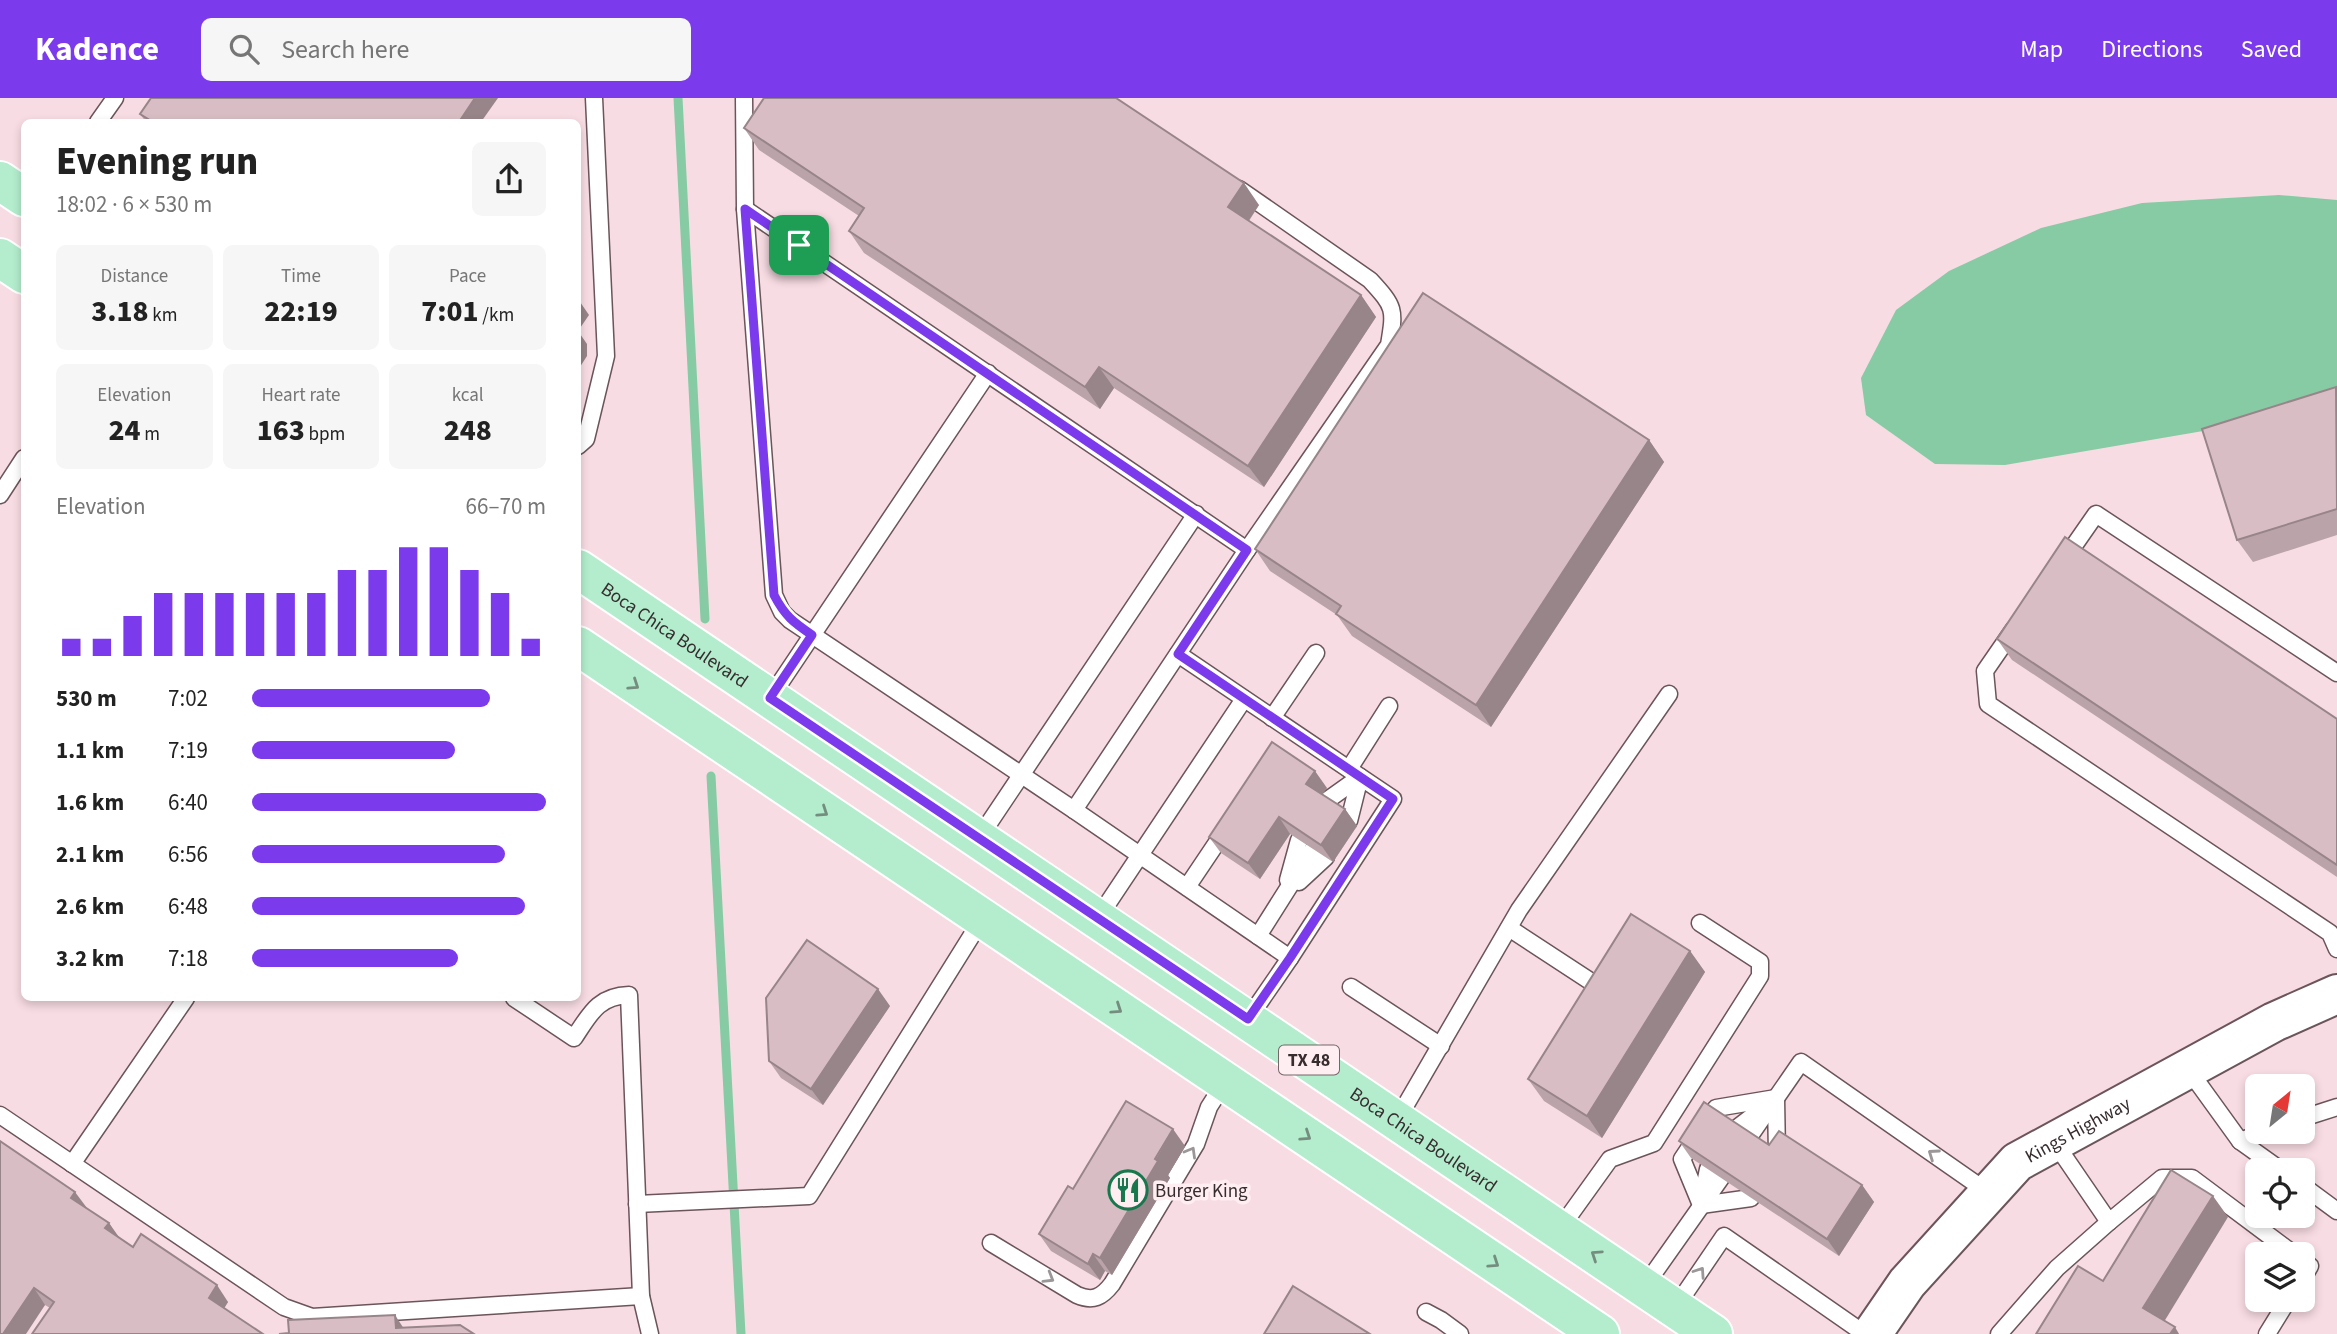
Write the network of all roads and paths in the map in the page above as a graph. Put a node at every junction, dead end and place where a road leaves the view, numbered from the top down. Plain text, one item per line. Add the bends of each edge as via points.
1 (115, 98) edge
2 (594, 98) edge
3 (754, 98) edge
4 (744, 106) edge
5 (100, 119) edge
6 (1222, 177) edge
7 (0, 181) edge
8 (21, 195) edge
9 (745, 209) junction
10 (0, 257) edge
11 (21, 272) edge
12 (988, 373) junction
13 (581, 443) edge
14 (21, 463) edge
15 (0, 495) edge
16 (1196, 514) junction
17 (1247, 550) junction
18 (2056, 570) edge
19 (581, 571) edge
20 (2024, 615) edge
21 (812, 635) junction
22 (581, 648) edge
23 (1316, 653) dead end
24 (1178, 654) junction
25 (2337, 673) edge
26 (1669, 694) dead end
27 (770, 698) junction
28 (1244, 699) junction
29 (1389, 706) dead end
30 (1272, 718) junction
31 (1354, 773) junction
32 (1021, 776) junction
33 (1074, 810) junction
34 (1231, 820) edge
35 (979, 838) junction
36 (1299, 839) edge
37 (1319, 853) edge
38 (1141, 855) junction
39 (1187, 887) junction
40 (1284, 895) junction
41 (1098, 918) junction
42 (982, 919) junction
43 (1700, 923) dead end
44 (1509, 928) junction
45 (1258, 936) junction
46 (2337, 949) edge
47 (1290, 958) junction
48 (1593, 982) edge
49 (1351, 987) dead end
50 (2337, 994) edge
51 (184, 1001) edge
52 (518, 1001) edge
53 (1248, 1019) junction
54 (1441, 1046) junction
55 (2188, 1069) junction
56 (1225, 1082) junction
57 (1776, 1098) junction
58 (2337, 1107) edge
59 (2315, 1114) edge
60 (0, 1115) edge
61 (1398, 1120) junction
62 (1740, 1135) edge
63 (2245, 1139) edge
64 (2240, 1141) junction
65 (2055, 1143) junction
66 (1770, 1155) edge
67 (2264, 1158) edge
68 (72, 1164) junction
69 (1714, 1173) edge
70 (1745, 1193) edge
71 (1989, 1193) junction
72 (2315, 1195) edge
73 (637, 1204) junction
74 (1701, 1205) junction
75 (2337, 1211) edge
76 (2109, 1222) junction
77 (1559, 1230) junction
78 (2278, 1242) edge
79 (991, 1243) dead end
80 (1644, 1287) junction
81 (640, 1296) junction
82 (1675, 1308) junction
83 (1426, 1312) dead end
84 (2281, 1312) edge
85 (1438, 1327) edge
86 (650, 1334) edge
87 (1460, 1334) edge
88 (1600, 1334) edge
89 (1713, 1334) edge
90 (1865, 1334) edge
91 (1872, 1334) edge
92 (1999, 1334) edge
93 (2267, 1334) edge

1 - 5 lane
2 - 13 lane via 606,356 586,439
3 - 4 lane
4 - 9 lane
6 - 17 lane via 1370,280 1394,314 1389,345
7 - 8 main road
9 - 12 lane
9 - 21 lane via 774,595 782,612
10 - 11 main road
12 - 16 lane
12 - 21 lane
14 - 15 lane
16 - 17 lane
16 - 32 lane
17 - 24 lane
18 - 25 lane via 2096,514
19 - 27 main road, Boca Chica Boulevard / TX 48
20 - 46 lane via 1985,671 1988,705 2330,933
21 - 27 lane
21 - 32 lane
22 -> 42 main road
23 - 30 lane
24 - 28 lane
24 - 33 lane
26 - 44 lane
27 - 35 main road, Boca Chica Boulevard / TX 48
28 - 30 lane
28 - 38 lane
29 - 31 lane
30 - 31 lane via 1287,736
31 - 31 lane via 1336,813
31 - 47 lane via 1393,799
32 - 33 lane
32 - 35 lane
33 - 38 lane
34 - 39 lane
35 - 41 main road, Boca Chica Boulevard / TX 48
36 - 40 lane
37 - 40 lane
38 - 39 lane
38 - 41 lane
39 - 45 lane
40 - 45 lane
41 - 53 main road, Boca Chica Boulevard / TX 48
42 -> 56 main road
42 - 73 lane via 809,1196
43 - 77 lane via 1760,962 1760,976 1654,1143 1610,1159
44 - 48 lane
44 - 54 lane
45 - 47 lane
47 - 53 lane
49 - 54 lane
50 - 55 street, Kings Highway
51 - 68 lane
52 - 73 lane via 574,1038 597,1006 629,995
53 - 61 main road, Boca Chica Boulevard / TX 48
54 - 61 lane
55 - 64 lane
55 - 65 street, Kings Highway
79 -> 56 lane via 1077,1295 1097,1298 1112,1284 1196,1144 1209,1107
56 -> 88 main road
57 - 62 lane
57 - 66 lane
71 -> 57 lane via 1801,1062
57 - 74 lane via 1716,1108 1682,1159
58 - 59 lane
60 - 68 lane
61 - 77 main road, Boca Chica Boulevard / TX 48
63 - 64 lane
64 - 67 lane
65 - 71 street, Kings Highway via 2017,1162
65 - 76 lane
68 - 81 lane via 284,1307 312,1317
69 - 74 lane
70 - 74 lane
71 - 91 street, Kings Highway via 1907,1283
72 - 75 lane
73 - 81 lane
74 - 80 lane
76 - 78 lane via 2162,1178 2192,1178
76 - 92 lane via 2057,1268
80 -> 77 main road, Boca Chica Boulevard / TX 48
80 - 82 main road, Boca Chica Boulevard / TX 48
81 - 86 lane
82 - 89 main road, Boca Chica Boulevard / TX 48
82 -> 90 lane via 1724,1236
83 - 85 lane
84 - 93 lane
85 - 87 lane

